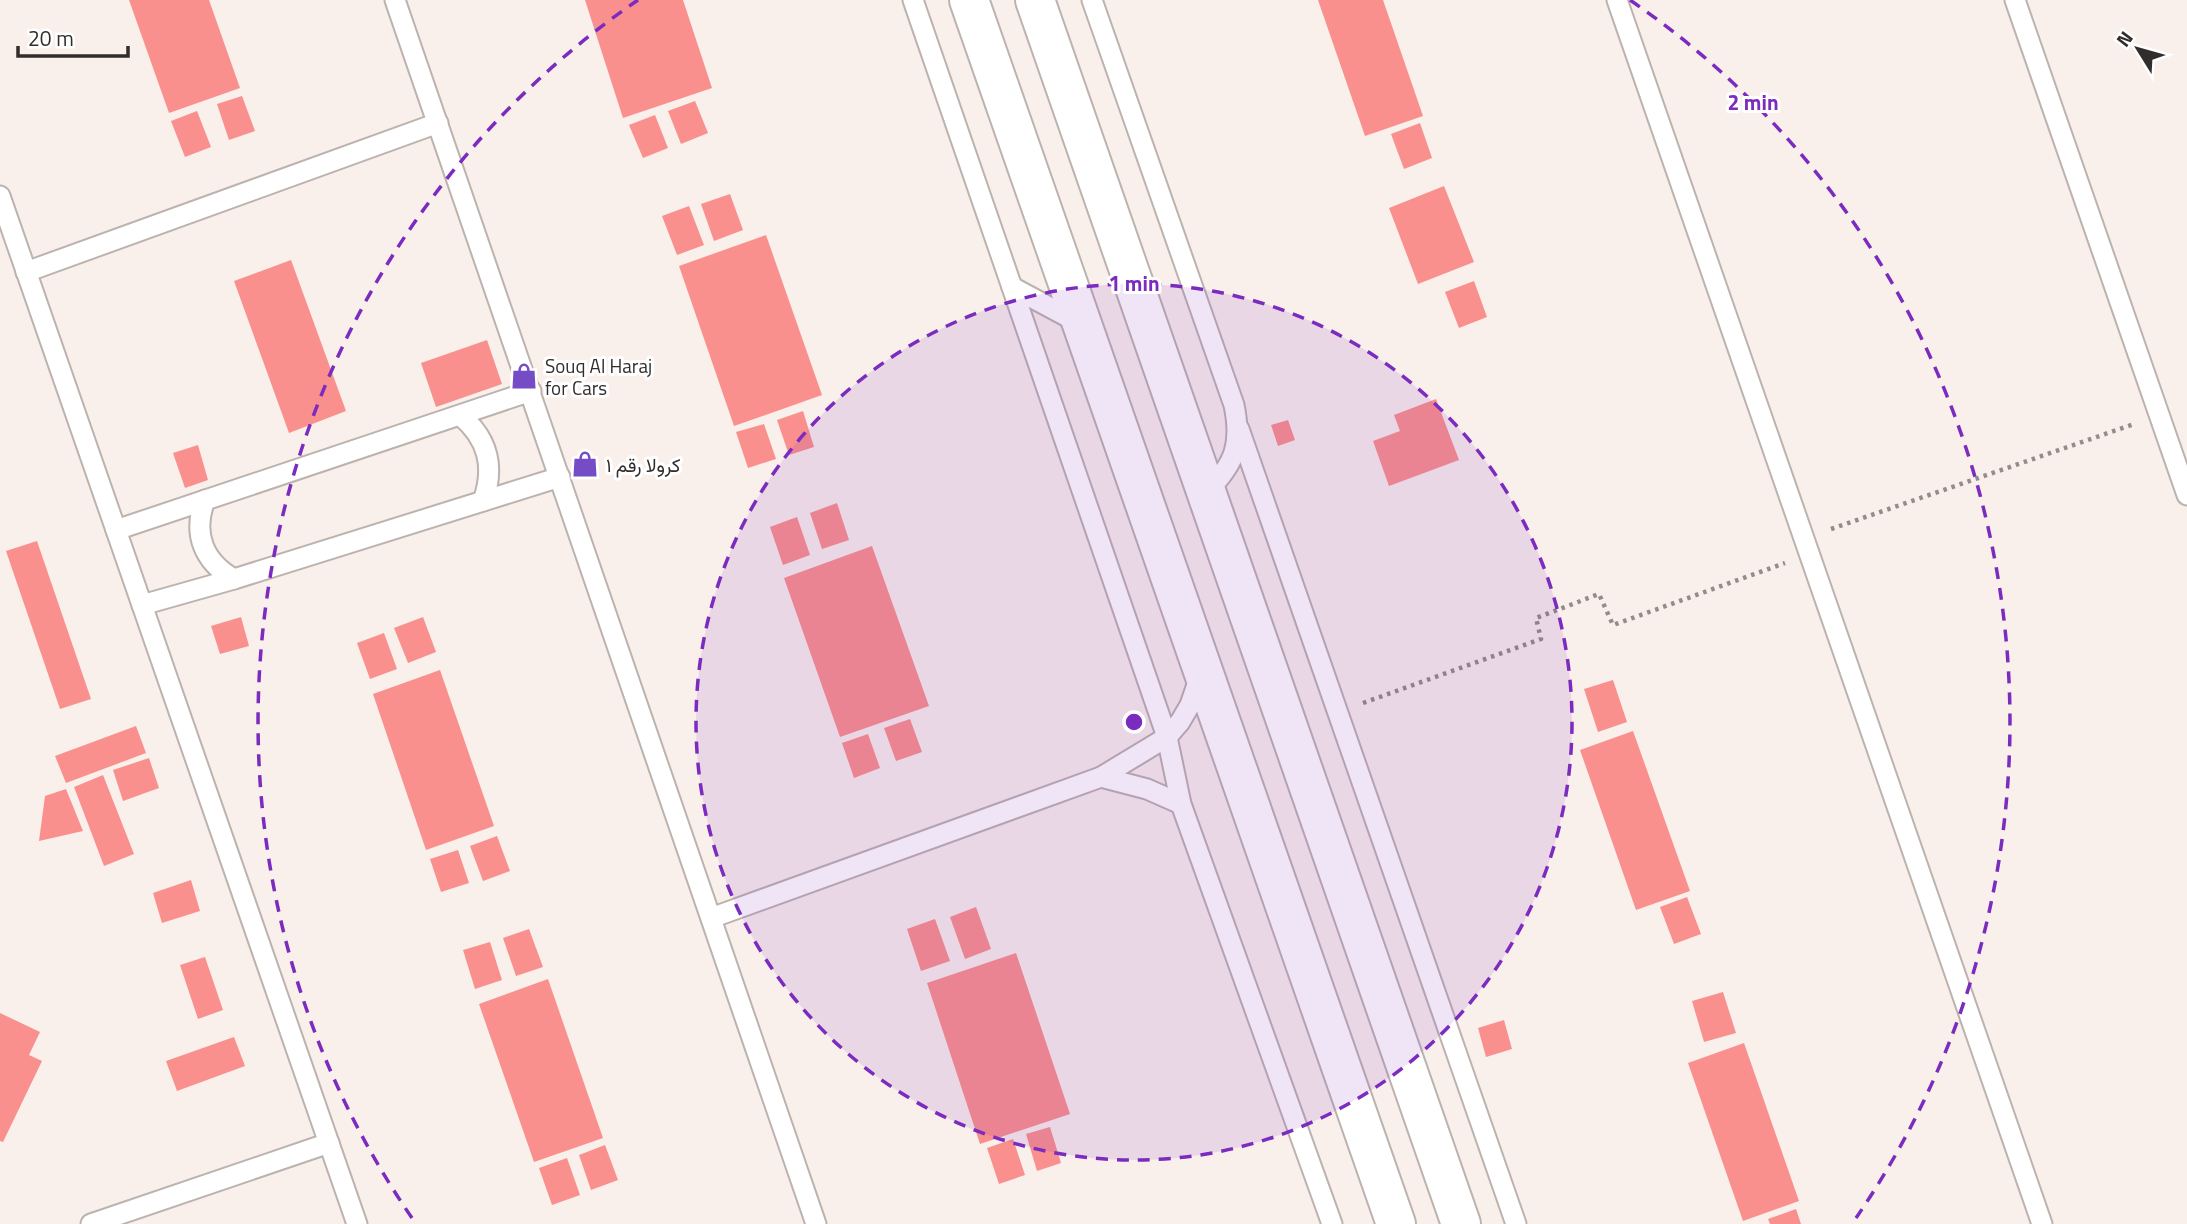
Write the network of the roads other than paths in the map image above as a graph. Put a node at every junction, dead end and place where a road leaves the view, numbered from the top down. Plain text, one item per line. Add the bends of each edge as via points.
1 (395, 0) edge
2 (913, 0) edge
3 (969, 0) edge
4 (1035, 0) edge
5 (1092, 0) edge
6 (1616, 0) edge
7 (2015, 0) edge
8 (438, 123) junction
9 (0, 196) edge
10 (26, 272) junction
11 (1012, 287) junction
12 (1083, 326) junction
13 (531, 391) junction
14 (461, 416) junction
15 (1239, 429) junction
16 (560, 477) junction
17 (1207, 491) junction
18 (2187, 495) edge
19 (205, 500) junction
20 (483, 501) junction
21 (116, 530) junction
22 (234, 579) junction
23 (142, 605) junction
24 (1202, 668) junction
25 (1167, 737) junction
26 (1101, 777) junction
27 (1181, 804) junction
28 (711, 918) junction
29 (329, 1143) junction
30 (91, 1224) edge
31 (357, 1224) edge
32 (816, 1224) edge
33 (1332, 1224) edge
34 (1396, 1224) edge
35 (1461, 1224) edge
36 (1516, 1224) edge
37 (2042, 1224) edge

1 - 8 lane
2 - 11 lane
3 - 12 street
4 - 17 street
5 - 15 lane
6 - 37 lane
7 - 18 lane
8 - 10 lane
8 - 13 lane
9 - 10 lane
10 - 21 lane
11 - 12 lane
11 - 25 lane
12 - 24 street
13 - 14 lane
13 - 16 lane
14 - 19 lane
14 - 20 lane via 488,454 489,478
15 - 17 lane via 1235,453 1224,475
15 - 36 lane
16 - 20 lane
16 - 28 lane
17 - 35 street
19 - 21 lane
19 - 22 lane via 199,526 205,552
20 - 22 lane
21 - 23 lane
22 - 23 lane
23 - 29 lane
24 - 25 lane via 1190,705
24 - 34 street
25 - 26 lane
25 - 27 lane
26 - 27 lane
26 - 28 lane
27 - 33 lane
28 - 32 lane
29 - 30 lane
29 - 31 lane

